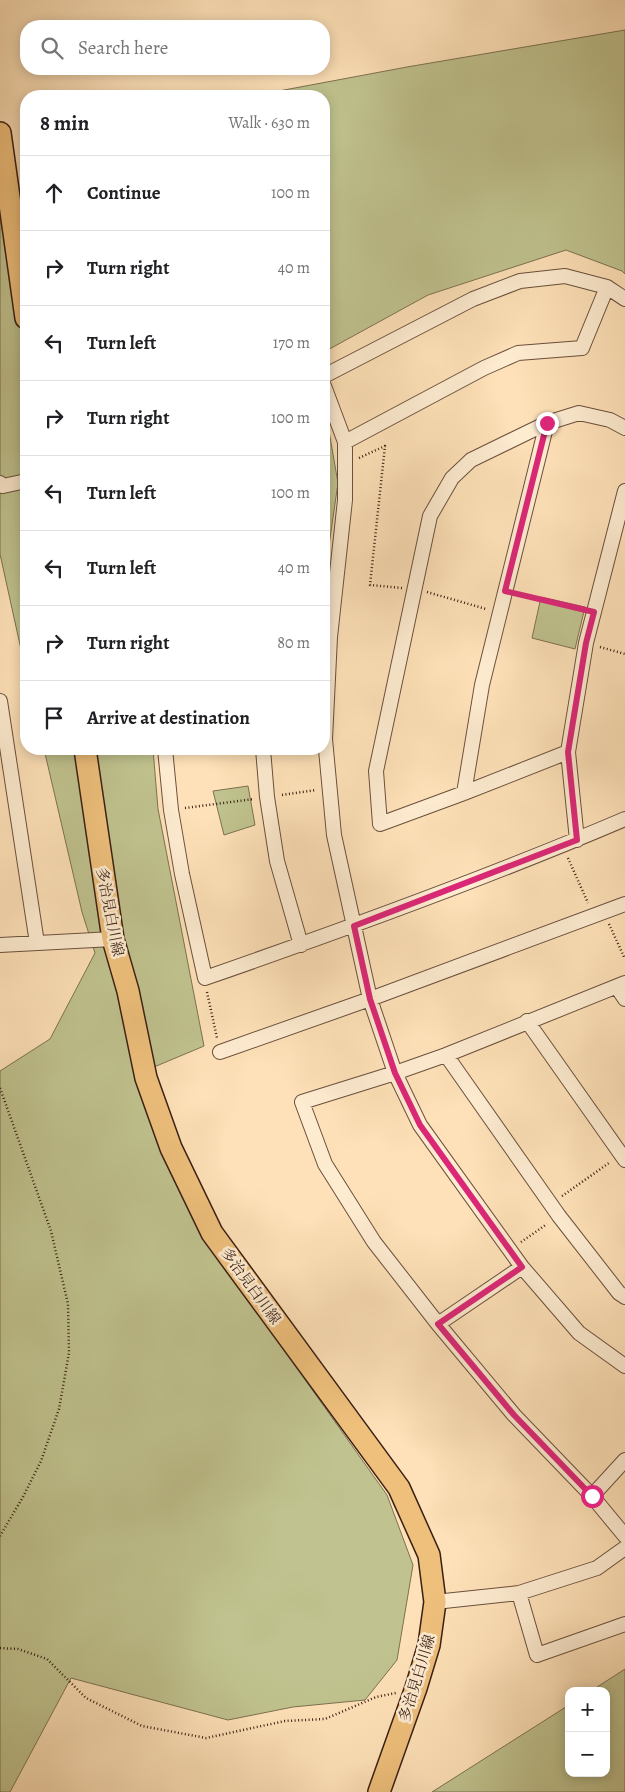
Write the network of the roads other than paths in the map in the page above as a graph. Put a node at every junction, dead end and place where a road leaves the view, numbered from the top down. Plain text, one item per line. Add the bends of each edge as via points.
1 (0, 133) edge
2 (20, 275) edge
3 (607, 287) junction
4 (625, 299) edge
5 (330, 373) edge
6 (330, 402) edge
7 (547, 423) junction
8 (625, 428) edge
9 (345, 442) junction
10 (20, 482) edge
11 (0, 483) edge
12 (625, 491) edge
13 (330, 614) edge
14 (0, 707) edge
15 (568, 752) junction
16 (86, 755) edge
17 (166, 755) edge
18 (263, 755) edge
19 (327, 755) edge
20 (464, 793) junction
21 (625, 819) edge
22 (577, 840) junction
23 (625, 904) edge
24 (354, 926) junction
25 (113, 939) junction
26 (37, 943) junction
27 (0, 945) edge
28 (301, 945) junction
29 (621, 985) edge
30 (370, 999) junction
31 (625, 999) edge
32 (527, 1021) junction
33 (220, 1052) road end
34 (446, 1055) junction
35 (395, 1073) junction
36 (623, 1158) edge
37 (522, 1267) junction
38 (625, 1297) edge
39 (438, 1324) junction
40 (625, 1366) edge
41 (625, 1460) edge
42 (592, 1496) junction
43 (625, 1536) edge
44 (625, 1548) edge
45 (519, 1593) junction
46 (435, 1602) junction
47 (625, 1624) edge
48 (379, 1792) edge

1 - 2 main road
3 - 4 street
3 - 5 street via 565,276 520,282 473,299
3 - 9 street via 582,348 518,353
6 - 9 street
7 - 8 street via 578,413 610,420
7 - 20 street via 482,685
7 - 20 street via 471,460 452,478 430,516 376,771 380,824
9 - 13 street via 345,500
10 - 11 street via 3,486
12 - 15 street via 586,643
14 - 26 street
15 - 20 street
15 - 22 street
16 - 25 main road, 多治見白川線
17 - 28 street via 182,874 205,978
18 - 28 street via 277,861
19 - 24 street via 334,835
21 - 22 street
22 - 24 street
23 - 30 street
24 - 28 street
24 - 30 street
25 - 26 street
25 - 46 main road, 多治見白川線 via 128,991 146,1078 175,1157 212,1233 399,1488 429,1555
26 - 27 street
29 - 31 street
29 - 32 street
30 - 33 street
30 - 35 street
32 - 34 street
32 - 36 street
34 - 35 street
34 - 38 street via 559,1216
35 - 37 street via 420,1125
35 - 39 street via 302,1102 325,1164 374,1242
37 - 39 street
37 - 40 street via 579,1333
39 - 42 street via 514,1415
41 - 42 street
42 - 43 street
44 - 45 street via 597,1568
45 - 46 street
45 - 47 street via 538,1655
46 - 48 main road, 多治見白川線 via 429,1645

